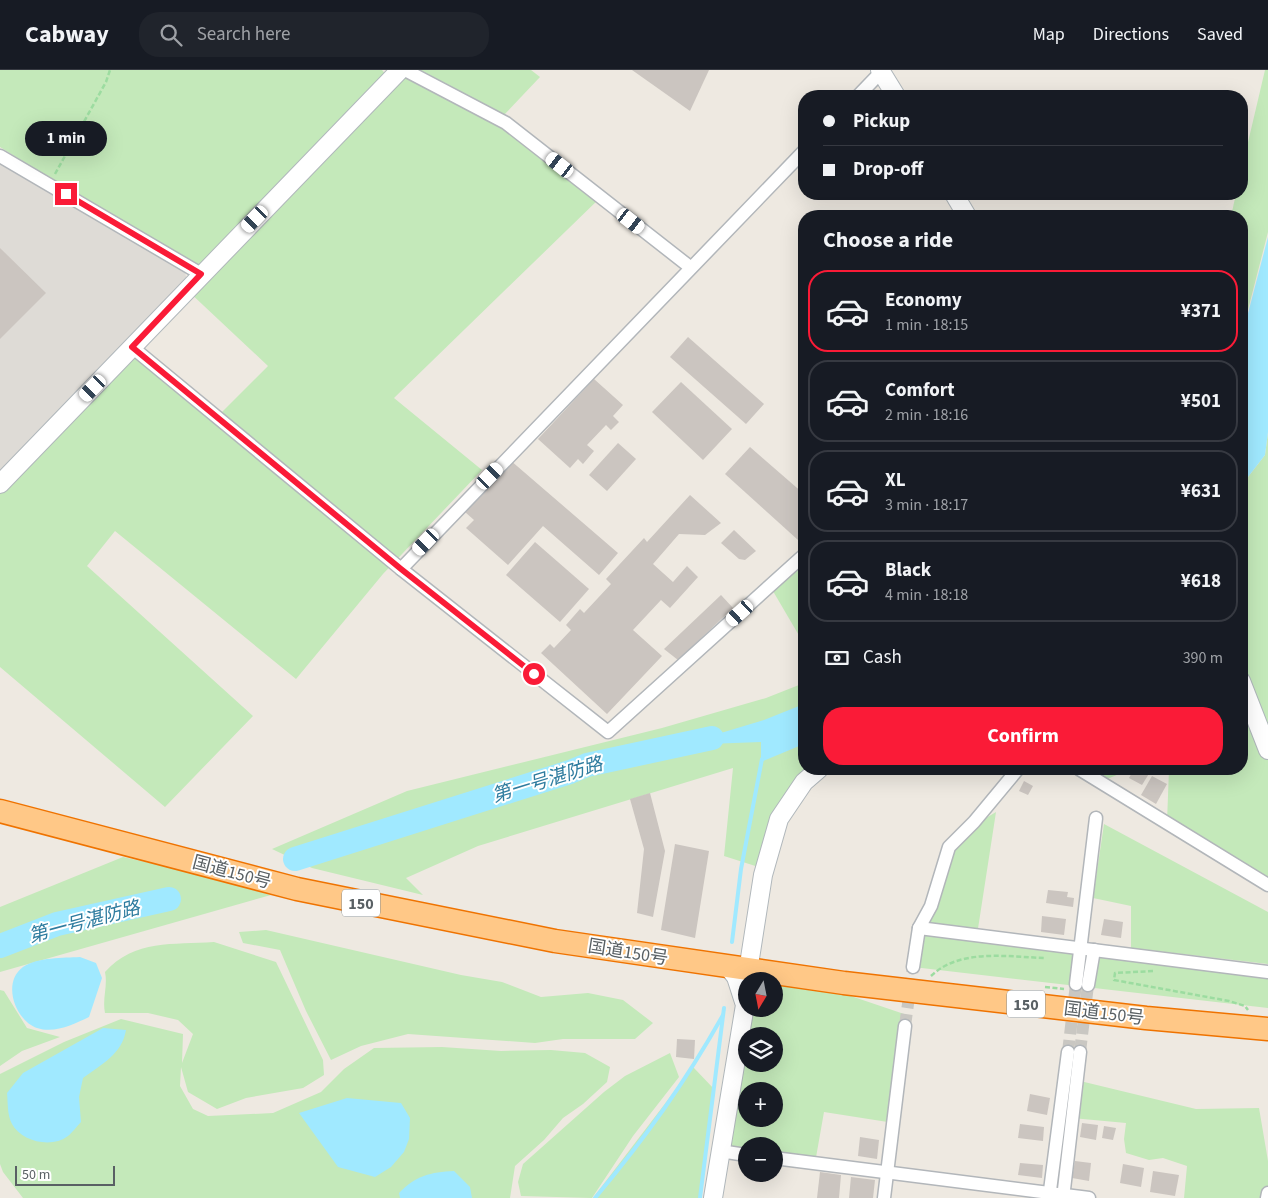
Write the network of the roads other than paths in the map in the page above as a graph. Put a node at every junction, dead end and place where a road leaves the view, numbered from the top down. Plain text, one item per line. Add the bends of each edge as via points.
1 (400, 70) edge
2 (405, 70) edge
3 (881, 71) edge
4 (864, 90) edge
5 (892, 90) edge
6 (0, 156) edge
7 (798, 157) edge
8 (690, 267) junction
9 (201, 274) junction
10 (132, 347) junction
11 (0, 484) edge
12 (798, 560) edge
13 (401, 569) junction
14 (1248, 699) edge
15 (1268, 750) edge
16 (812, 775) edge
17 (1013, 775) edge
18 (1089, 775) edge
19 (0, 811) edge
20 (1096, 818) dead end
21 (1268, 885) edge
22 (918, 928) junction
23 (1080, 948) junction
24 (1094, 950) junction
25 (913, 967) tunnel mouth
26 (738, 969) junction
27 (751, 972) edge
28 (1268, 972) edge
29 (783, 979) edge
30 (738, 983) edge
31 (743, 1018) edge
32 (905, 1026) tunnel mouth
33 (1268, 1029) edge
34 (720, 1151) junction
35 (738, 1154) edge
36 (783, 1159) edge
37 (888, 1172) junction
38 (1268, 1193) edge
39 (1049, 1196) edge
40 (1063, 1196) edge
41 (713, 1198) edge
42 (884, 1198) edge
43 (1089, 1198) edge
44 (1267, 1198) edge

1 - 9 street
2 - 8 street via 506,123
3 - 4 street
3 - 5 street
6 - 9 street
7 - 8 street
8 - 13 street
9 - 10 street
10 - 11 street
10 - 13 street
12 - 13 street via 608,732
14 - 15 street
16 - 26 street via 779,819
17 - 22 street via 949,847 932,906
18 - 21 street
19 - 26 highway, 国道150号 / 150 via 368,905 555,941
20 - 23 street
22 - 23 street
22 - 25 street
23 - 24 street
23 - 24 street via 1082,984
24 - 28 street
26 - 27 highway, 国道150号 / 150
26 - 30 street
29 - 33 highway, 国道150号 / 150
31 - 34 street
32 - 37 street
34 - 35 street
34 - 41 street
36 - 37 street
37 - 39 street
37 - 42 street
38 - 44 street
39 - 40 street
39 - 40 street via 1074,1052
40 - 43 street

